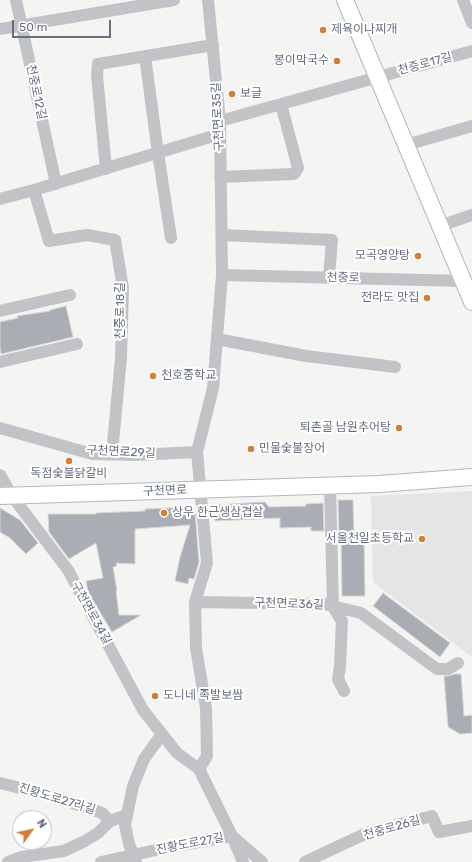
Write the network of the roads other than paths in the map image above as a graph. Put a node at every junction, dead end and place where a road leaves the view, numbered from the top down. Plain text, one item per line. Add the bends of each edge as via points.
1 (16, 0) edge
2 (174, 0) edge
3 (208, 0) edge
4 (345, 0) edge
5 (463, 0) edge
6 (472, 23) edge
7 (22, 25) junction
8 (0, 29) edge
9 (213, 45) junction
10 (472, 51) edge
11 (145, 56) junction
12 (377, 77) junction
13 (281, 104) junction
14 (220, 121) junction
15 (472, 126) edge
16 (220, 134) junction
17 (406, 145) junction
18 (158, 153) junction
19 (106, 169) junction
20 (220, 177) junction
21 (56, 184) junction
22 (34, 190) junction
23 (0, 199) edge
24 (472, 215) edge
25 (440, 226) junction
26 (222, 235) junction
27 (171, 238) dead end
28 (222, 275) junction
29 (329, 278) junction
30 (463, 281) junction
31 (70, 295) dead end
32 (472, 302) edge
33 (0, 311) edge
34 (217, 339) junction
35 (77, 344) dead end
36 (0, 362) edge
37 (395, 367) dead end
38 (0, 428) edge
39 (197, 452) junction
40 (112, 454) junction
41 (0, 475) edge
42 (472, 477) edge
43 (330, 485) junction
44 (200, 490) junction
45 (6, 496) edge
46 (195, 602) junction
47 (333, 607) junction
48 (458, 663) dead end
49 (344, 691) dead end
50 (162, 734) junction
51 (199, 769) junction
52 (0, 782) edge
53 (127, 815) junction
54 (110, 822) junction
55 (472, 826) edge
56 (232, 836) junction
57 (64, 851) junction
58 (135, 858) edge
59 (8, 862) edge
60 (47, 862) edge
61 (101, 862) edge
62 (243, 862) edge
63 (262, 862) edge
64 (305, 862) edge

1 - 7 street, 천중로12길
2 - 7 street
3 - 9 street, 구천면로35길
4 - 12 main road
5 - 6 street
7 - 8 street
7 - 21 street, 천중로12길
9 - 11 street
9 - 14 street, 구천면로35길
10 - 12 street, 천중로17길
11 - 18 street
11 - 19 street via 98,64
12 - 13 street
12 - 17 main road
13 - 14 street
13 - 20 street via 298,168 294,174
14 - 16 street, 구천면로35길
15 - 17 street
16 - 18 street
16 - 20 street, 구천면로35길
17 - 25 main road
18 - 19 street
18 - 27 street
19 - 21 street
20 - 26 street, 구천면로35길
21 - 22 street
22 - 23 street
22 - 40 street, 천중로18길 via 49,241 87,235 115,240 123,288 121,358
24 - 25 street
25 - 30 main road
26 - 28 street, 구천면로35길
26 - 29 street via 332,240
28 - 29 street, 천중로
28 - 34 street, 구천면로35길
29 - 30 street, 천중로
30 - 32 main road
31 - 33 street
34 - 37 street via 306,356
34 - 39 street, 구천면로35길 via 213,388
35 - 36 street
38 - 40 street, 구천면로29길 via 92,454
39 - 40 street, 구천면로29길
39 - 44 street, 구천면로35길
41 - 45 street, 구천면로34길
42 - 43 main road, 구천면로
43 - 44 main road, 구천면로
43 - 47 street
44 - 45 main road, 구천면로
44 - 46 street via 207,563
45 - 50 street, 구천면로34길 via 68,570 143,710
46 - 47 street, 구천면로36길 via 324,604
46 - 51 street via 196,648 206,708 208,756
47 - 48 street, 구천면로36길 via 361,613 437,669 448,669
47 - 49 street via 342,621 338,679
50 - 51 street, 구천면로34길 via 177,753
50 - 53 street via 144,759 133,786
51 - 56 street, 구천면로34길
52 - 54 street, 진황도로27라길 via 102,813
53 - 54 street, 진황도로27라길
53 - 58 street via 125,825
54 - 57 street, 진황도로27라길 via 98,833
55 - 64 street, 천중로26길 via 439,832 432,816 369,832
56 - 58 street, 진황도로27길
56 - 62 street
56 - 63 street, 구천면로34길
57 - 59 street, 진황도로27라길 via 21,857
57 - 60 street, 진황도로27라길
58 - 61 street, 진황도로27길

